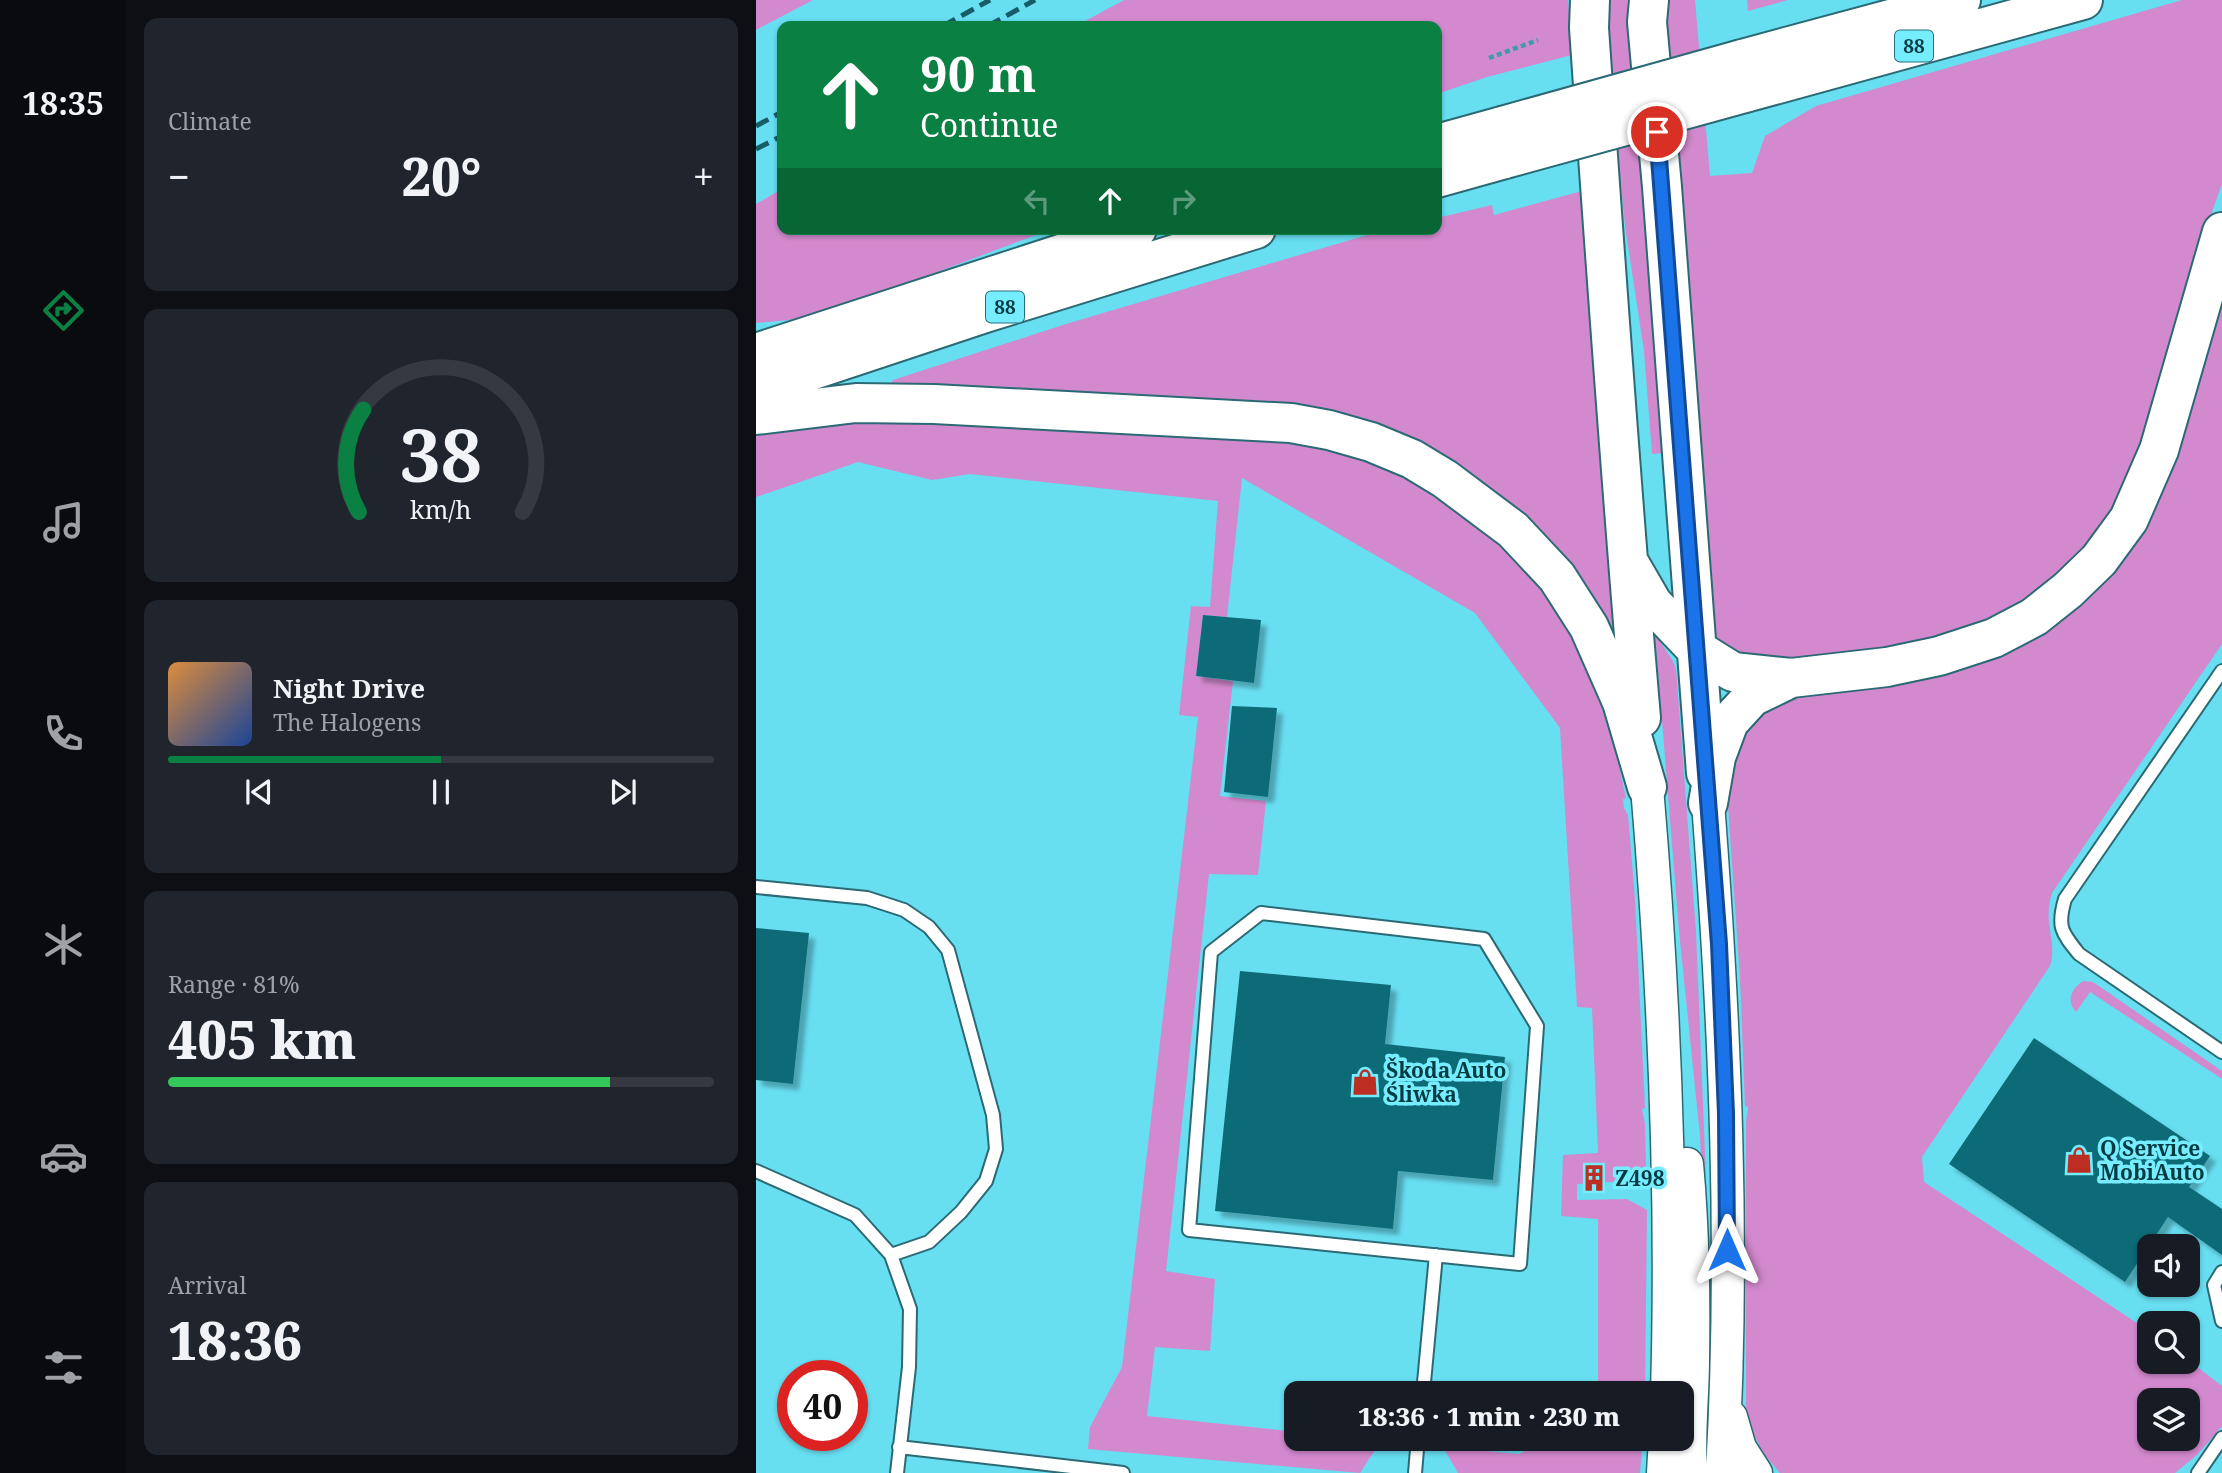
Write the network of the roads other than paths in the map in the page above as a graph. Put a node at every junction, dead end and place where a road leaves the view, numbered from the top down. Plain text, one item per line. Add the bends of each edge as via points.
1 (1649, 0) edge
2 (1961, 0) edge
3 (2083, 0) edge
4 (1588, 9) edge
5 (1744, 76) junction
6 (1504, 143) junction
7 (1442, 144) edge
8 (1442, 175) edge
9 (2222, 232) edge
10 (1118, 235) edge
11 (1237, 235) edge
12 (805, 336) junction
13 (756, 342) edge
14 (756, 353) edge
15 (756, 389) edge
16 (756, 415) edge
17 (1627, 558) junction
18 (1696, 649) junction
19 (2222, 671) edge
20 (1791, 678) junction
21 (1647, 787) junction
22 (1708, 803) junction
23 (756, 887) edge
24 (1659, 930) junction
25 (2222, 1052) edge
26 (756, 1171) edge
27 (891, 1255) junction
28 (1436, 1255) junction
29 (2222, 1272) edge
30 (2222, 1321) edge
31 (1424, 1381) edge
32 (1667, 1381) edge
33 (1726, 1400) junction
34 (2222, 1438) edge
35 (899, 1447) junction
36 (1417, 1451) edge
37 (1664, 1451) edge
38 (897, 1473) edge
39 (1123, 1473) edge
40 (1415, 1473) edge
41 (1663, 1473) edge
42 (1691, 1473) edge
43 (1722, 1473) edge
44 (1756, 1473) edge
45 (2198, 1473) edge

1 - 18 main road via 1647,22
2 - 5 main road, 88
3 - 5 main road, 88
4 - 17 main road
5 - 6 main road, 88, bridge
6 - 7 main road, 88
6 - 8 main road, 88
9 - 20 main road via 2160,450 2129,519 2099,560 2034,617 1994,638 1887,667
10 - 12 main road, 88
11 - 15 main road, 88
12 - 13 lane
12 - 14 main road, 88
16 - 21 main road via 856,403 934,404 1279,422 1329,430 1412,459 1513,530 1557,577 1589,627 1622,702
17 - 18 main road via 1653,604
17 - 21 main road
18 - 20 main road via 1733,672
18 - 22 main road
19 - 25 lane via 2066,899 2060,918 2066,938 2079,954
20 - 22 main road via 1752,697 1729,722 1716,757
21 - 24 street
22 - 33 street via 1726,1114
23 - 27 lane via 867,898 904,910 948,950 993,1115 996,1149 986,1181 961,1212 929,1242
24 - 32 street via 1668,1127
24 - 42 street via 1692,1221
26 - 27 lane via 855,1214
27 - 35 lane via 910,1309 909,1367
28 - 28 lane via 1520,1264 1536,1026 1484,939 1261,913 1211,952 1189,1230
28 - 31 lane
29 - 30 lane via 2214,1285
33 - 43 street
33 - 44 street via 1740,1448
34 - 45 lane
35 - 38 lane
35 - 39 lane
36 - 40 lane
37 - 41 street

